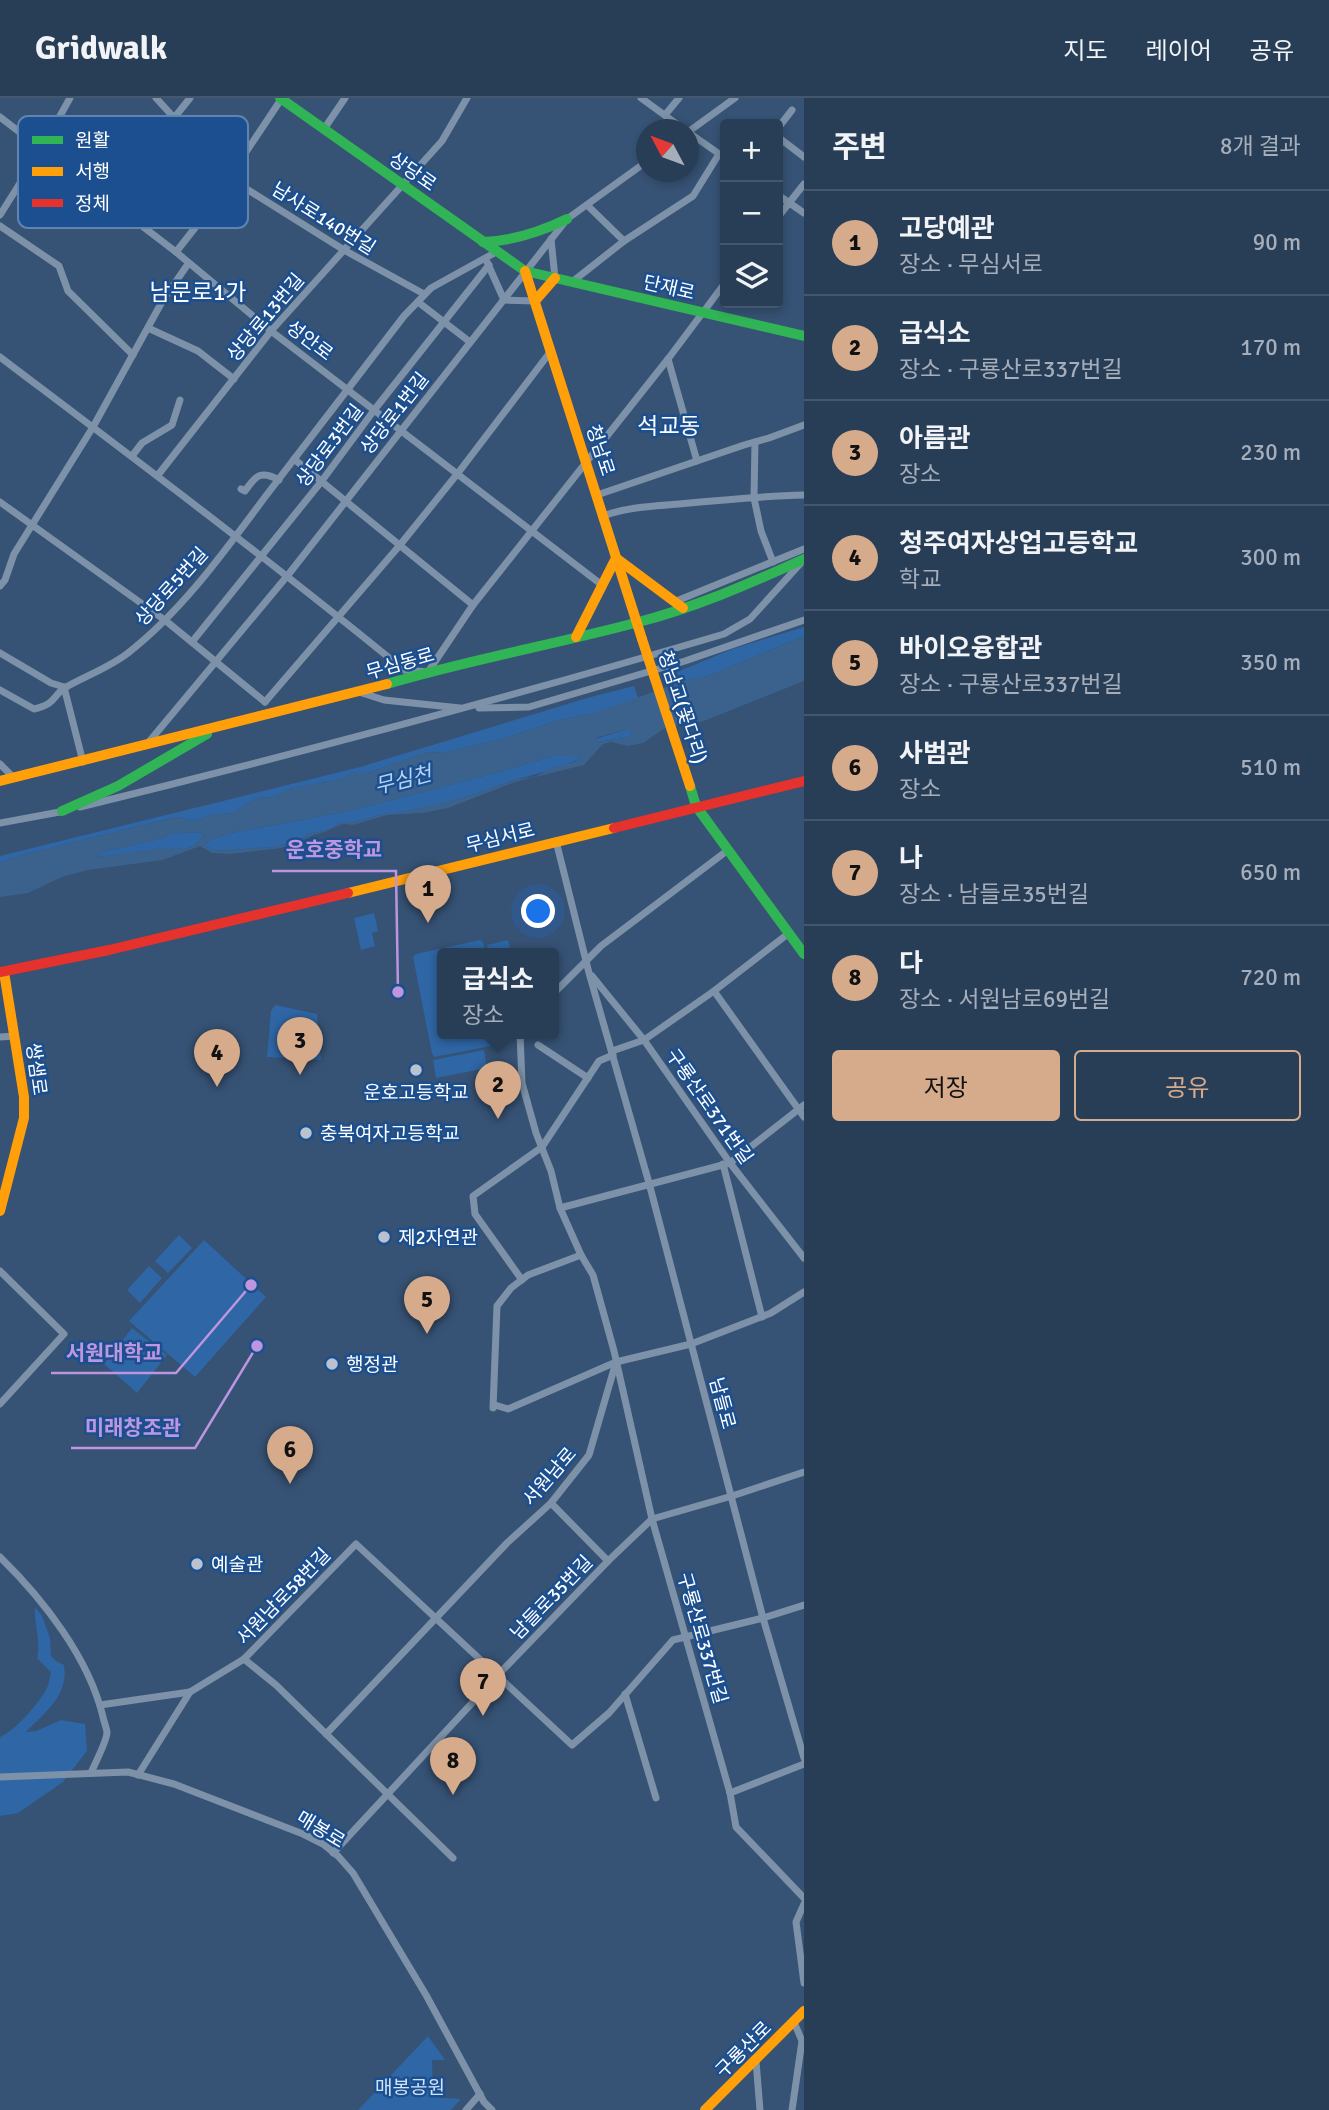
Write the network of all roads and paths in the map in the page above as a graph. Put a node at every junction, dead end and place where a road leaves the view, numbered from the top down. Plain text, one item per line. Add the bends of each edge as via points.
1 (70, 98) edge
2 (156, 98) edge
3 (190, 98) edge
4 (281, 98) edge
5 (345, 98) edge
6 (467, 98) edge
7 (641, 98) edge
8 (679, 98) edge
9 (735, 98) edge
10 (792, 110) dead end
11 (665, 115) junction
12 (60, 116) edge
13 (171, 116) edge
14 (175, 116) edge
15 (0, 117) edge
16 (671, 119) edge
17 (783, 122) edge
18 (699, 123) edge
19 (324, 129) junction
20 (18, 131) edge
21 (699, 139) edge
22 (783, 141) edge
23 (248, 149) edge
24 (720, 155) edge
25 (804, 157) edge
26 (720, 159) edge
27 (636, 169) edge
28 (804, 184) edge
29 (403, 185) junction
30 (18, 186) edge
31 (248, 190) edge
32 (783, 199) edge
33 (789, 203) junction
34 (587, 205) junction
35 (783, 211) edge
36 (804, 214) edge
37 (0, 215) edge
38 (567, 219) junction
39 (0, 226) edge
40 (143, 228) edge
41 (195, 228) edge
42 (551, 239) junction
43 (624, 241) junction
44 (483, 242) junction
45 (344, 250) junction
46 (498, 251) junction
47 (176, 253) junction
48 (487, 262) junction
49 (188, 264) junction
50 (525, 271) junction
51 (555, 278) junction
52 (572, 282) junction
53 (720, 290) edge
54 (424, 294) junction
55 (504, 300) junction
56 (535, 301) junction
57 (418, 302) junction
58 (703, 312) junction
59 (444, 322) junction
60 (148, 328) junction
61 (271, 331) junction
62 (804, 336) edge
63 (470, 342) junction
64 (551, 351) junction
65 (133, 355) junction
66 (0, 357) edge
67 (668, 359) junction
68 (234, 379) junction
69 (348, 388) junction
70 (180, 400) dead end
71 (375, 409) junction
72 (804, 425) edge
73 (93, 427) junction
74 (401, 429) junction
75 (755, 442) junction
76 (132, 456) junction
77 (294, 459) junction
78 (697, 461) junction
79 (586, 463) junction
80 (458, 473) junction
81 (158, 475) junction
82 (279, 480) junction
83 (321, 482) junction
84 (241, 489) dead end
85 (597, 495) junction
86 (804, 495) edge
87 (754, 497) junction
88 (0, 502) edge
89 (345, 502) junction
90 (603, 516) junction
91 (32, 525) junction
92 (532, 532) junction
93 (236, 536) junction
94 (400, 545) junction
95 (804, 549) edge
96 (261, 555) junction
97 (617, 558) junction
98 (804, 559) edge
99 (774, 562) junction
100 (288, 575) junction
101 (602, 585) junction
102 (0, 586) edge
103 (473, 605) junction
104 (679, 605) junction
105 (339, 617) junction
106 (804, 620) edge
107 (166, 621) junction
108 (637, 623) junction
109 (576, 637) junction
110 (642, 639) joint
111 (192, 642) junction
112 (0, 653) edge
113 (217, 662) junction
114 (428, 672) junction
115 (64, 687) junction
116 (0, 690) edge
117 (361, 692) junction
118 (265, 702) junction
119 (466, 708) junction
120 (268, 715) junction
121 (219, 728) junction
122 (145, 747) junction
123 (83, 762) junction
124 (0, 764) edge
125 (14, 778) junction
126 (804, 780) edge
127 (0, 781) edge
128 (696, 806) junction
129 (62, 811) junction
130 (0, 823) edge
131 (556, 841) junction
132 (728, 850) junction
133 (789, 933) junction
134 (804, 954) edge
135 (586, 959) junction
136 (2, 972) edge
137 (589, 972) junction
138 (559, 988) edge
139 (714, 991) junction
140 (15, 1036) junction
141 (0, 1037) edge
142 (520, 1039) edge
143 (644, 1040) junction
144 (538, 1045) dead end
145 (612, 1053) junction
146 (588, 1077) junction
147 (801, 1107) edge
148 (804, 1117) edge
149 (542, 1147) junction
150 (726, 1163) junction
151 (649, 1183) junction
152 (560, 1208) junction
153 (0, 1211) edge
154 (581, 1255) junction
155 (804, 1258) edge
156 (0, 1271) edge
157 (522, 1280) junction
158 (804, 1292) edge
159 (762, 1317) junction
160 (691, 1344) junction
161 (616, 1362) junction
162 (0, 1404) edge
163 (804, 1472) edge
164 (732, 1496) junction
165 (551, 1503) junction
166 (652, 1519) junction
167 (0, 1557) edge
168 (608, 1561) junction
169 (804, 1605) edge
170 (763, 1618) junction
171 (437, 1619) junction
172 (687, 1636) junction
173 (244, 1659) junction
174 (498, 1675) junction
175 (190, 1692) junction
176 (625, 1695) junction
177 (100, 1705) junction
178 (326, 1734) junction
179 (804, 1758) edge
180 (804, 1764) edge
181 (91, 1773) junction
182 (138, 1775) junction
183 (0, 1777) edge
184 (730, 1793) junction
185 (389, 1794) junction
186 (656, 1798) dead end
187 (333, 1853) junction
188 (453, 1857) dead end
189 (804, 1898) edge
190 (804, 1904) edge
191 (804, 1983) edge
192 (804, 2011) edge
193 (794, 2022) junction
194 (757, 2061) junction
195 (480, 2095) junction
196 (466, 2110) edge
197 (492, 2110) edge
198 (705, 2110) edge
199 (760, 2110) edge
200 (792, 2110) edge

1 - 12 street
2 - 13 street, 남사로140번길
3 - 14 street
4 - 19 street, 상당로
4 - 23 street
5 - 19 street
6 - 29 street, 상당로13번길 via 442,141
7 - 11 street
8 - 11 street
9 - 18 street
10 - 17 street
11 - 16 street
15 - 20 street, 성안로
19 - 29 street, 상당로
21 - 24 street
22 - 25 street
26 - 43 street via 693,196
27 - 34 street, 상당로1번길
28 - 33 street
29 - 44 street, 상당로
29 - 45 street, 상당로13번길
30 - 37 street
31 - 45 street, 남사로140번길
32 - 33 street
33 - 35 street
33 - 36 street
34 - 38 street, 상당로1번길
34 - 43 street
38 - 42 street, 상당로1번길
38 - 44 street via 523,237
39 - 65 street via 59,266 68,292
40 - 47 street, 성안로
41 - 47 street
42 - 50 street, 상당로1번길
42 - 51 street
43 - 52 street
44 - 46 street, 상당로
45 - 54 street, 남사로140번길
45 - 61 street, 상당로13번길
46 - 48 street, 상당로5번길
46 - 50 street, 상당로
47 - 49 street, 성안로
48 - 54 street, 상당로5번길
48 - 55 street
48 - 59 street, 상당로3번길
49 - 60 street
49 - 61 street, 성안로
50 - 51 street, 단재로
50 - 55 street, 상당로1번길
50 - 56 street, 청남로
51 - 52 street, 단재로
51 - 56 street
52 - 58 street, 단재로
53 - 58 street
54 - 57 street, 상당로5번길
55 - 56 street
55 - 63 street, 상당로1번길
56 - 64 street, 청남로
57 - 59 street
57 - 69 street, 상당로5번길
58 - 62 street, 단재로
58 - 67 street
59 - 63 street
59 - 71 street, 상당로3번길
60 - 65 street
60 - 68 street via 198,351
61 - 68 street, 상당로13번길
61 - 69 street, 성안로
63 - 74 street, 상당로1번길
64 - 79 street, 청남로
64 - 80 street
65 - 73 street
66 - 73 street
67 - 78 street
67 - 79 street
68 - 81 street, 상당로13번길
69 - 71 street, 성안로
69 - 77 street, 상당로5번길
70 - 76 street via 172,425 142,443
71 - 74 street, 성안로
71 - 83 street, 상당로3번길
72 - 75 street
73 - 76 street
73 - 91 street
74 - 80 street, 성안로
74 - 89 street, 상당로1번길
75 - 78 street
75 - 87 street
76 - 81 street
77 - 82 street, 상당로5번길
77 - 83 street
78 - 85 street
79 - 85 street, 청남로
79 - 92 street
80 - 92 street, 성안로
80 - 94 street
81 - 93 street
82 - 84 street via 262,474 245,491
82 - 93 street, 상당로5번길
83 - 89 street
83 - 96 street, 상당로3번길
85 - 90 street, 청남로
86 - 87 street
87 - 90 street
87 - 99 street
88 - 91 street
89 - 94 street
89 - 100 street, 상당로1번길
90 - 97 street, 청남로
91 - 102 street
91 - 107 street
92 - 101 street, 성안로
92 - 103 street
93 - 96 street
93 - 107 street, 상당로5번길
94 - 103 street
94 - 105 street
95 - 99 street, 무심동로
96 - 100 street
96 - 111 street, 상당로3번길
97 - 101 street
97 - 104 street
97 - 108 street, 청남로
98 - 104 street, 무심동로 via 723,595
98 - 119 street via 750,619 724,634
99 - 104 street, 무심동로
100 - 105 street
100 - 113 street, 상당로1번길
101 - 109 street
103 - 114 street
104 - 108 street, 무심동로
105 - 114 street via 404,670
105 - 118 street
106 - 119 street via 529,707
107 - 111 street
107 - 115 street, 상당로5번길 via 127,654
108 - 109 street, 무심동로
108 - 110 street, 청남로
109 - 114 street, 무심동로
110 - 128 street, 청남교(꽃다리), bridge
111 - 113 street
112 - 115 street
113 - 118 street
113 - 122 street, 상당로1번길
114 - 117 street, 무심동로
115 - 116 street, 상당로5번길 via 54,701 34,709
115 - 123 street
117 - 119 street via 384,701
117 - 120 street, 무심동로
118 - 120 street
119 - 129 street
120 - 121 street, 무심동로
121 - 122 street, 무심동로
121 - 129 street via 128,781
122 - 123 street, 무심동로
123 - 125 street, 무심동로
124 - 125 street
125 - 127 street, 무심동로
126 - 128 street, 무심서로
128 - 131 street, 무심서로
128 - 132 street
129 - 130 street
131 - 135 street, 남들로
131 - 136 street, 무심서로
132 - 133 street
132 - 135 street
133 - 134 street
133 - 139 street
135 - 137 street, 남들로
135 - 138 street
136 - 140 street, 쌍샘로
137 - 143 street, 구룡산로371번길
137 - 145 street, 남들로
139 - 143 street
139 - 147 street
140 - 141 street
140 - 153 street, 쌍샘로 via 24,1118
142 - 149 street, 구룡산로337번길 via 522,1083
143 - 145 street
143 - 150 street, 구룡산로371번길
144 - 146 street
145 - 146 street via 599,1061
145 - 151 street, 남들로
146 - 149 street
147 - 148 street
147 - 150 street
149 - 152 street, 구룡산로337번길
149 - 157 street via 473,1196 475,1214
150 - 151 street
150 - 155 street, 구룡산로371번길
150 - 159 street
151 - 152 street
151 - 160 street, 남들로
152 - 154 street, 구룡산로337번길
154 - 157 street
154 - 161 street, 구룡산로337번길 via 593,1275
156 - 162 street via 64,1334
157 - 161 street via 497,1306 493,1408 508,1409
158 - 159 street
159 - 160 street
160 - 161 street
160 - 164 street, 남들로
161 - 165 street, 서원남로 via 589,1455
161 - 166 street, 구룡산로337번길
163 - 164 street, 남들로35번길
164 - 166 street, 남들로35번길
164 - 170 street, 남들로
165 - 168 street
165 - 171 street, 서원남로
166 - 168 street, 남들로35번길
166 - 172 street, 구룡산로337번길
167 - 177 street via 51,1614
168 - 174 street, 남들로35번길
169 - 170 street
170 - 172 street
170 - 179 street, 남들로
171 - 173 street, 서원남로58번길 via 356,1544
171 - 174 street
171 - 178 street, 서원남로
172 - 176 street via 673,1640
172 - 184 street, 구룡산로337번길
173 - 175 street
173 - 178 street
174 - 176 street via 572,1745
174 - 185 street, 남들로35번길
175 - 177 street
175 - 182 street
176 - 186 street
177 - 181 street via 107,1733
178 - 185 street
180 - 184 street
181 - 182 street, 매봉로
181 - 183 street, 매봉로
182 - 187 street, 매봉로 via 264,1817
184 - 189 street, 구룡산로337번길 via 736,1827
185 - 187 street, 남들로35번길
185 - 188 street
187 - 195 street, 매봉로 via 373,1904
190 - 191 street via 796,1922
192 - 193 street, 구룡산로
193 - 194 street, 구룡산로
193 - 200 street via 802,2041
194 - 198 street, 구룡산로
194 - 199 street
195 - 196 street
195 - 197 street, 매봉로

